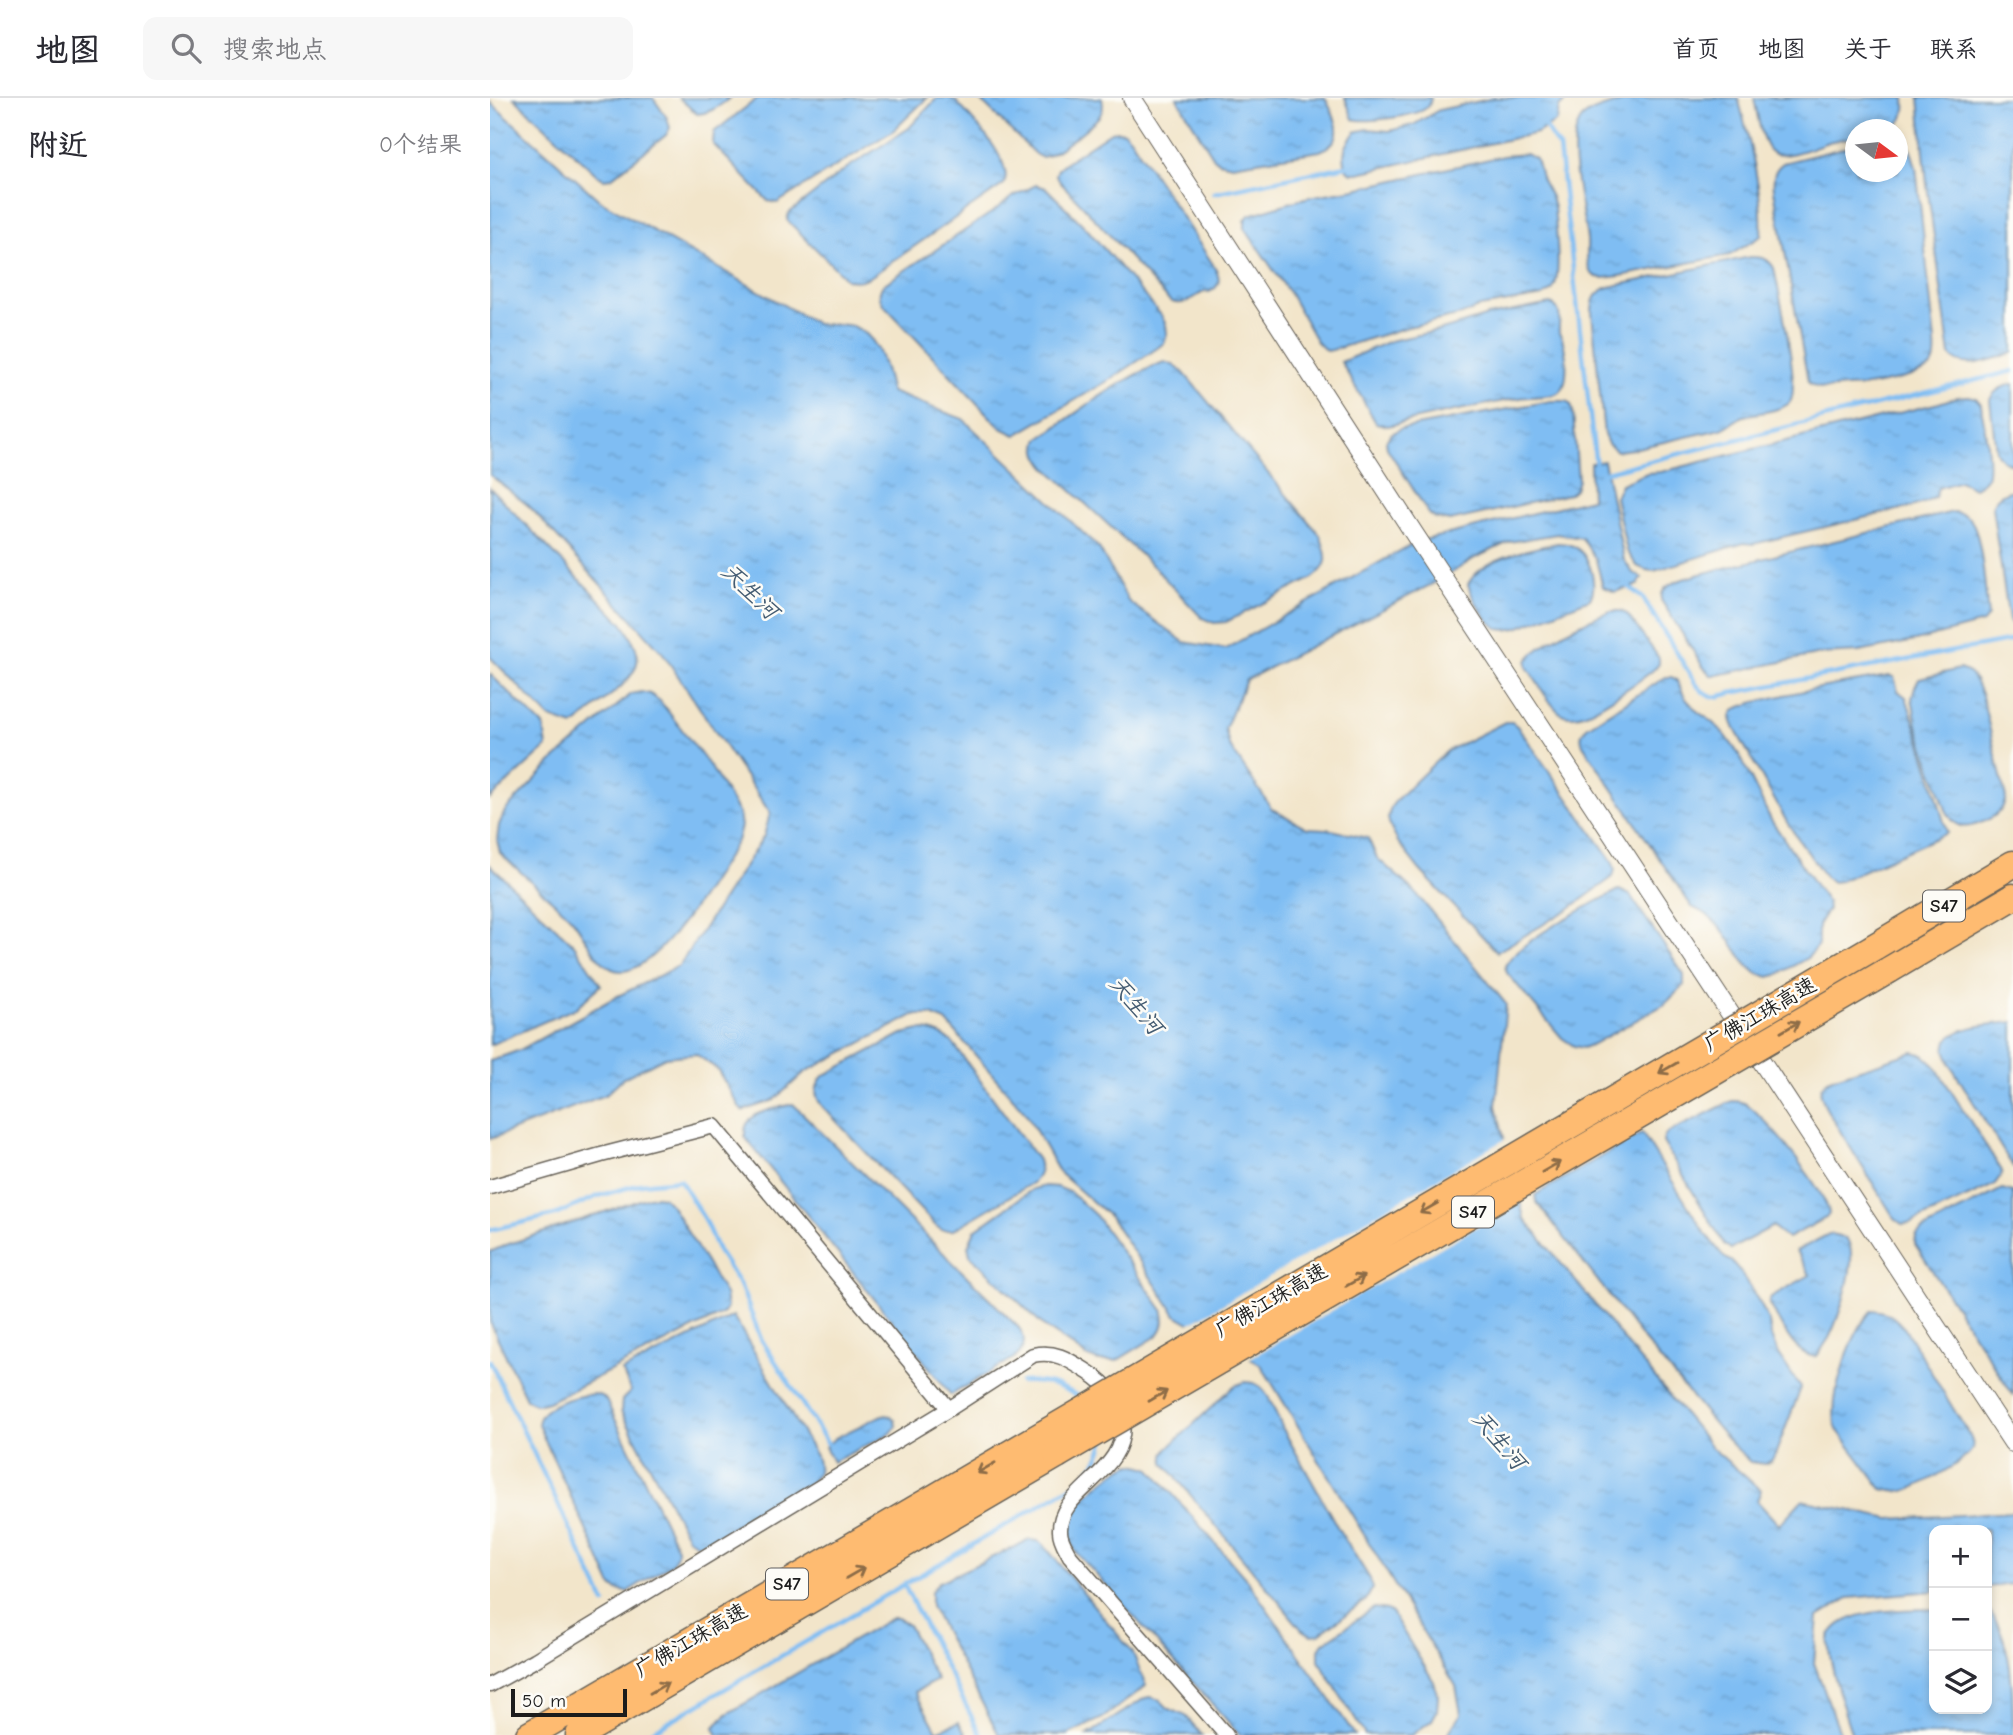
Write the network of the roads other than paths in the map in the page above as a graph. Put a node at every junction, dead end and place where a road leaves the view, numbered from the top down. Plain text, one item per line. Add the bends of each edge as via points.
1 (1132, 98) edge
2 (2013, 864) edge
3 (2013, 897) edge
4 (490, 1187) edge
5 (949, 1409) junction
6 (2013, 1443) edge
7 (1051, 1444) junction
8 (490, 1685) edge
9 (529, 1735) edge
10 (579, 1735) edge
11 (1226, 1735) edge

1 - 6 street
2 -> 7 highway, 广佛江珠高速 / S47, bridge
7 -> 3 highway, 广佛江珠高速 / S47, bridge
4 - 5 street via 714,1126
5 - 8 street
5 - 11 street via 1033,1355 1046,1352 1085,1370 1108,1388 1120,1404 1121,1444 1112,1461 1068,1506 1060,1531 1064,1544
7 -> 9 highway, 广佛江珠高速 / S47
10 -> 7 highway, 广佛江珠高速 / S47

